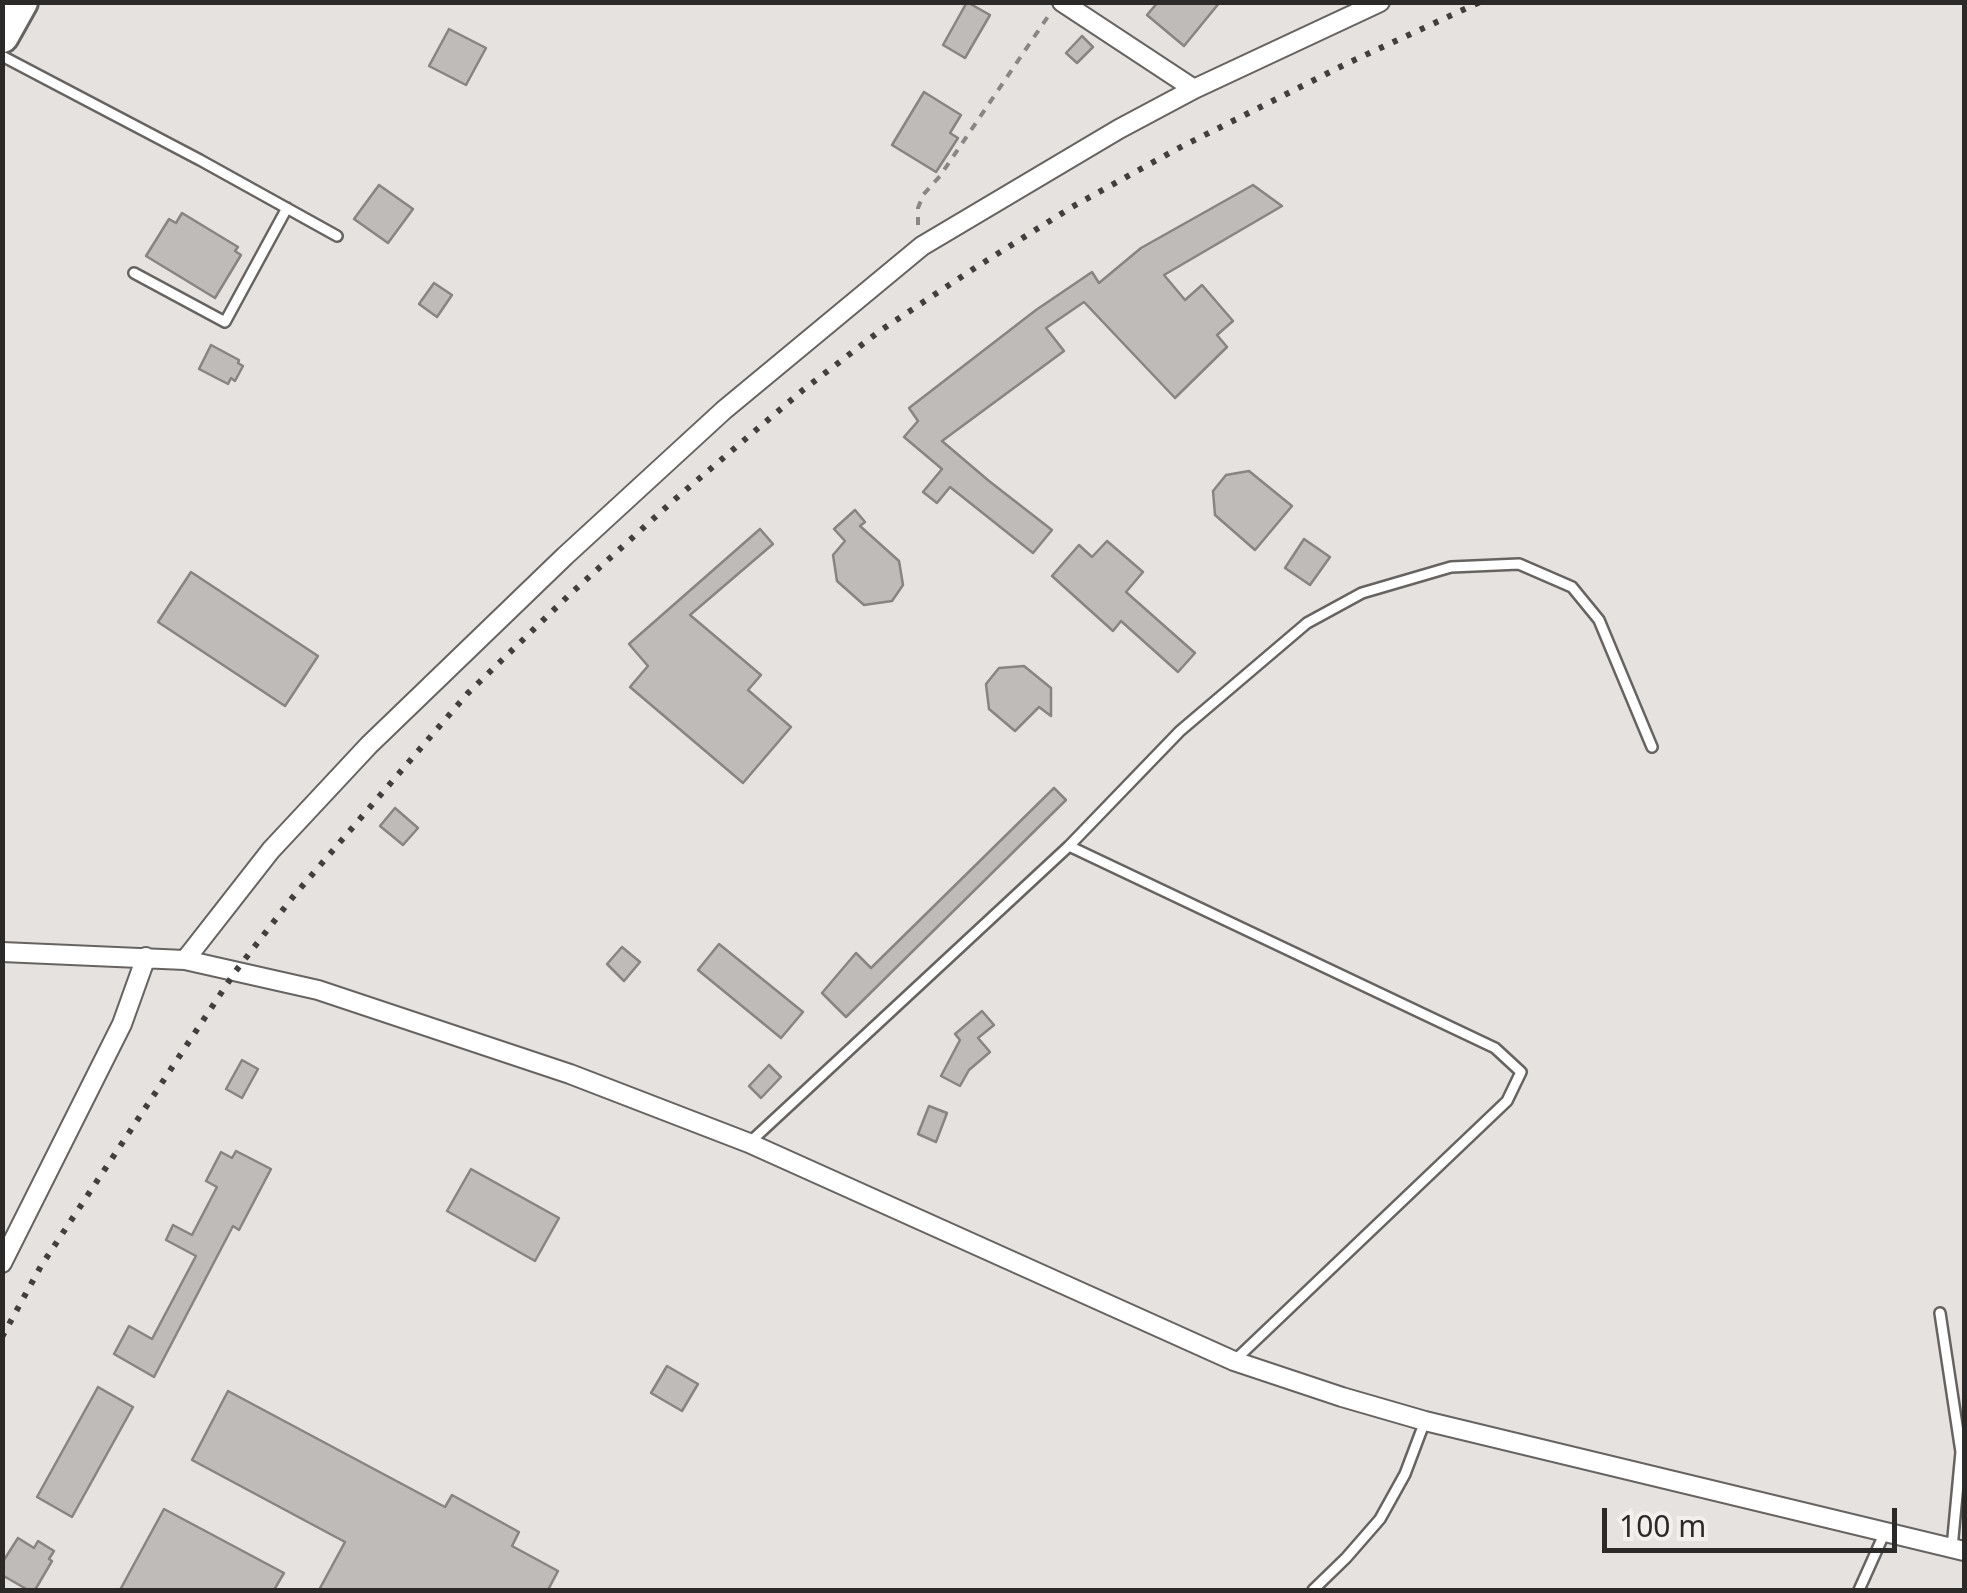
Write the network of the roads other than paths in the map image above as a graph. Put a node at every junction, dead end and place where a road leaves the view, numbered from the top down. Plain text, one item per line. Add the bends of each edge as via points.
1 (21, 2) edge
2 (1059, 2) edge
3 (1380, 2) edge
4 (2, 36) edge
5 (2, 56) edge
6 (1194, 88) junction
7 (287, 208) junction
8 (336, 236) dead end
9 (134, 272) dead end
10 (1652, 747) dead end
11 (1070, 846) junction
12 (2, 952) edge
13 (146, 957) junction
14 (185, 960) junction
15 (749, 1143) junction
16 (2, 1264) edge
17 (1940, 1313) dead end
18 (1234, 1361) junction
19 (1426, 1421) junction
20 (1885, 1532) junction
21 (1958, 1549) edge
22 (1313, 1590) edge
23 (1859, 1590) edge

1 - 4 highway
2 - 6 street
3 - 6 street
5 - 7 lane
6 - 14 street via 922,246 724,410 397,718 271,850
7 - 8 lane
7 - 9 lane via 225,322
10 - 11 lane via 1599,620 1572,586 1519,564 1452,567 1362,593 1307,622 1180,731
11 - 15 lane
11 - 18 lane via 1495,1048 1520,1072 1507,1101
12 - 13 street
13 - 14 street
13 - 16 street via 122,1024
14 - 15 street via 318,990 427,1024
15 - 18 street
17 - 21 lane via 1961,1452
18 - 19 street
19 - 20 street
19 - 22 lane via 1380,1519
20 - 21 street
20 - 23 lane

